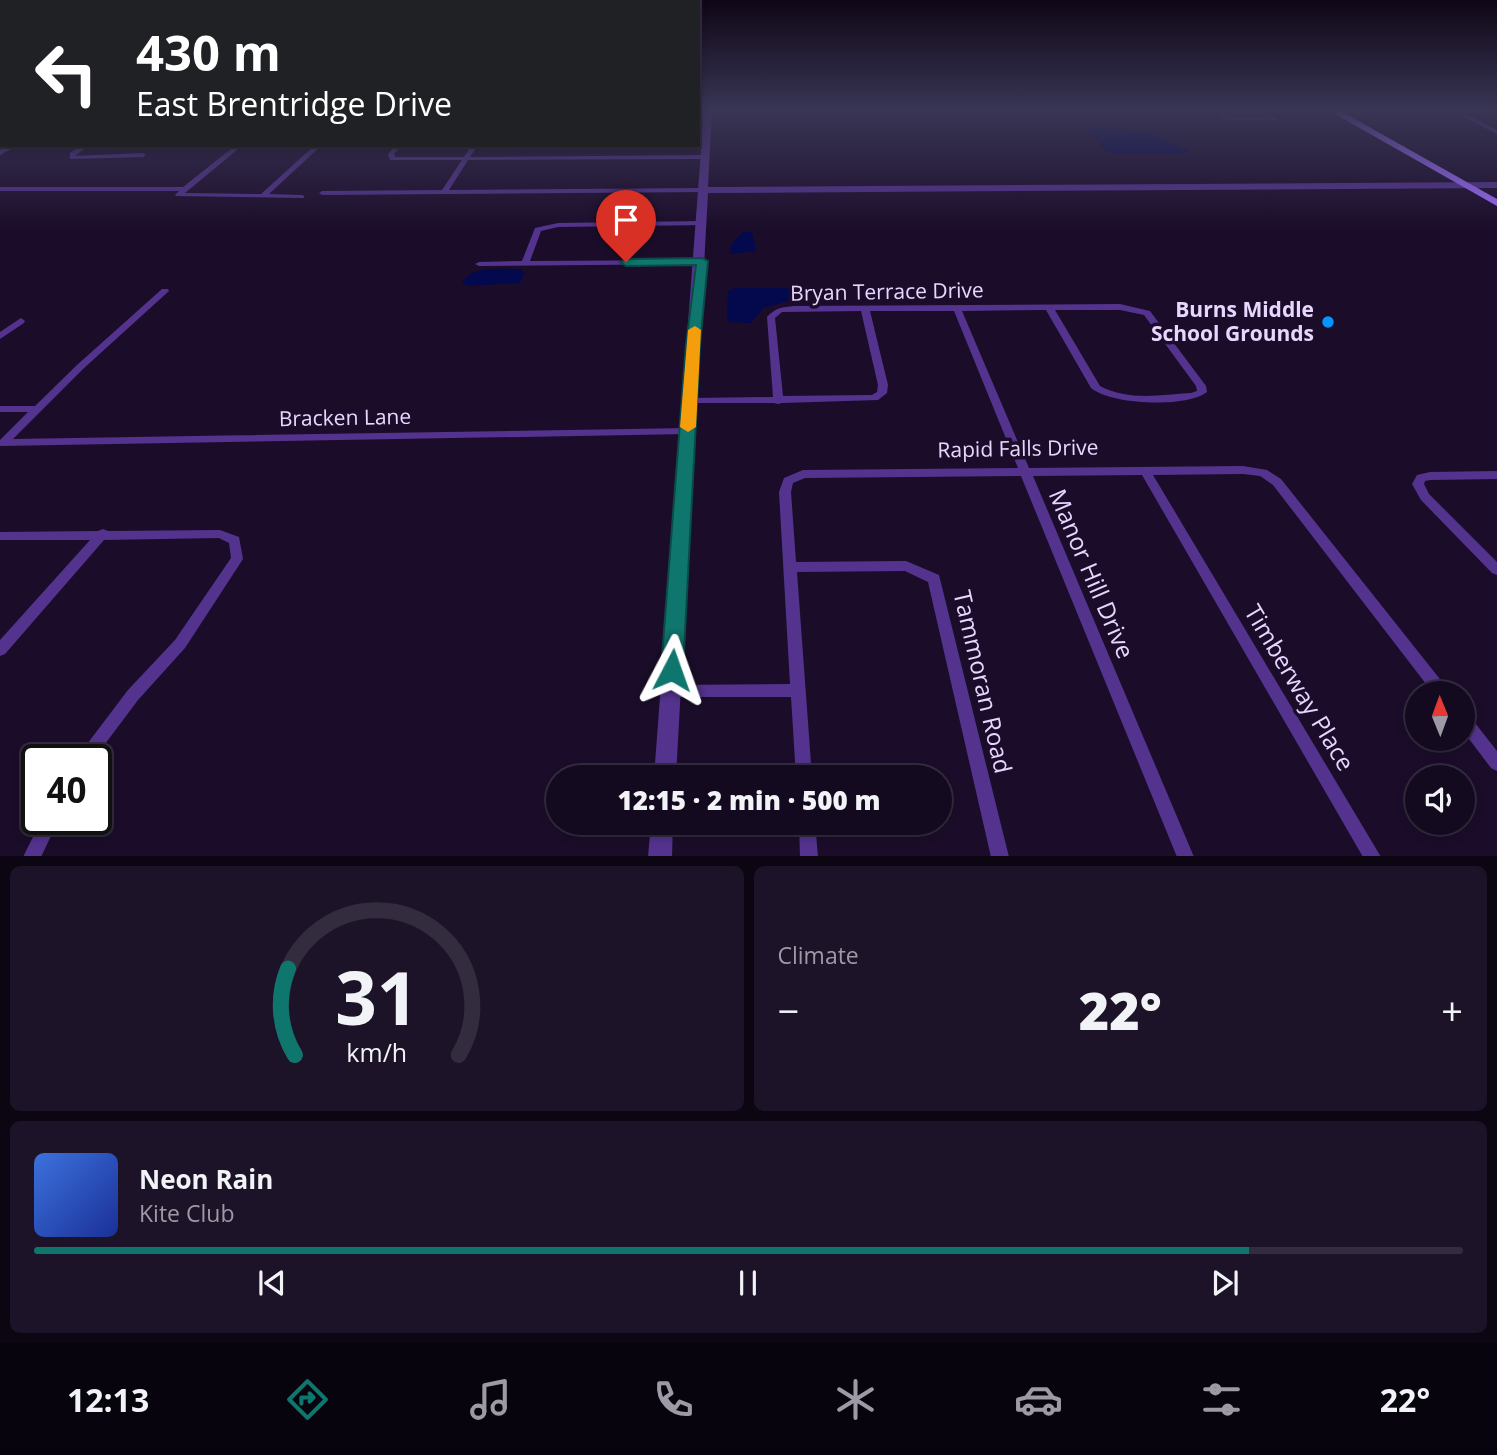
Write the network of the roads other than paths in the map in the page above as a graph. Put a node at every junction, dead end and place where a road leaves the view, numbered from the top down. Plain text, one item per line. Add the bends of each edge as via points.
1 (78, 150) edge
2 (234, 150) edge
3 (314, 150) edge
4 (394, 150) edge
5 (472, 150) edge
6 (704, 150) edge
7 (1403, 150) edge
8 (143, 155) dead end
9 (705, 157) junction
10 (466, 159) junction
11 (1497, 184) edge
12 (1465, 185) junction
13 (0, 189) edge
14 (183, 189) junction
15 (704, 190) junction
16 (444, 192) junction
17 (322, 193) dead end
18 (262, 197) junction
19 (302, 197) dead end
20 (1497, 203) edge
21 (702, 223) junction
22 (702, 261) junction
23 (525, 263) junction
24 (479, 264) dead end
25 (165, 291) dead end
26 (1049, 307) junction
27 (957, 308) junction
28 (865, 309) junction
29 (22, 321) dead end
30 (0, 337) edge
31 (691, 401) junction
32 (778, 401) junction
33 (0, 409) edge
34 (38, 409) junction
35 (688, 431) junction
36 (1145, 470) junction
37 (1024, 472) junction
38 (1497, 475) edge
39 (103, 533) junction
40 (0, 536) edge
41 (790, 567) junction
42 (1497, 570) edge
43 (0, 650) edge
44 (1433, 681) edge
45 (798, 690) junction
46 (671, 691) junction
47 (1475, 733) edge
48 (95, 744) edge
49 (1494, 754) edge
50 (666, 765) edge
51 (803, 765) edge
52 (42, 835) edge
53 (661, 835) edge
54 (808, 835) edge
55 (31, 856) edge
56 (660, 856) edge
57 (809, 856) edge
58 (1000, 856) edge
59 (1186, 856) edge
60 (1373, 856) edge

1 - 8 street via 72,158
2 - 14 street
3 - 18 street
4 - 10 street via 392,159
5 - 10 street
6 - 9 street
7 - 12 main road
9 - 10 street
9 - 15 street
10 - 16 street
11 - 12 street
12 - 15 street
12 - 20 main road
13 - 14 street
14 - 18 street via 178,195 185,198
15 - 16 street
15 - 21 street
16 - 17 street
18 - 19 street
21 - 22 street
21 - 23 street via 558,225 538,230
22 - 23 street
22 - 31 street
23 - 24 street
25 - 34 street
26 - 26 street, Bryan Terrace Drive via 1143,311 1202,392 1193,396 1104,394
26 - 27 street, Bryan Terrace Drive
27 - 28 street, Bryan Terrace Drive
27 - 37 street, Manor Hill Drive
28 - 32 street, Bryan Terrace Drive via 785,309 773,314
28 - 32 street via 882,393 867,400
29 - 30 street
31 - 32 street
31 - 35 street
33 - 34 street
34 - 35 street, Bracken Lane via 3,443
35 - 46 street
36 - 37 street, Rapid Falls Drive
36 - 44 street, Rapid Falls Drive via 1244,470 1263,473 1277,482
36 - 60 street, Timberway Place
37 - 41 street, Rapid Falls Drive via 795,477 785,485
37 - 59 street, Manor Hill Drive
38 - 42 street via 1430,476 1420,478 1418,484
39 - 40 street
39 - 43 street
39 - 48 street via 220,534 235,540 237,559 180,644
41 - 45 street, Rapid Falls Drive
41 - 58 street, Tammoran Road via 906,566 934,579
45 - 46 street
45 - 51 street, Rapid Falls Drive
46 - 50 street
47 - 49 street
52 - 55 street
53 - 56 street
54 - 57 street

